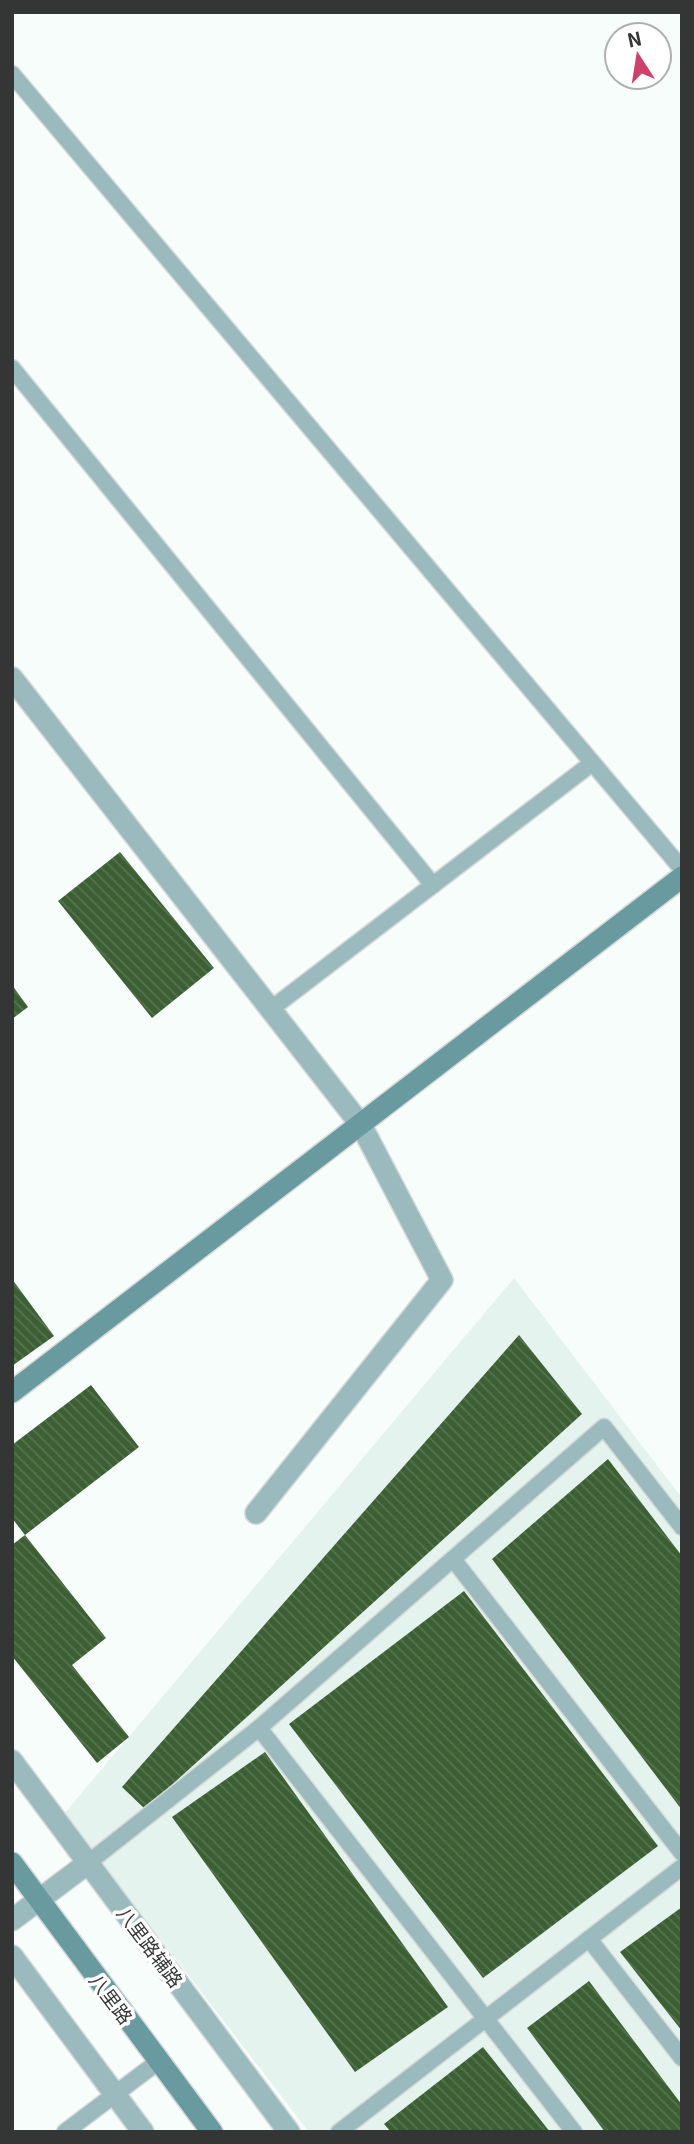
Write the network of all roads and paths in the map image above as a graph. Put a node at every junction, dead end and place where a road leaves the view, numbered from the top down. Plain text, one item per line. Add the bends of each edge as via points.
1 (12, 74) edge
2 (12, 368) edge
3 (12, 678) edge
4 (592, 764) junction
5 (682, 869) edge
6 (682, 877) edge
7 (433, 885) junction
8 (271, 1009) junction
9 (361, 1125) junction
10 (12, 1392) edge
11 (256, 1513) dead end
12 (682, 1527) edge
13 (453, 1559) junction
14 (259, 1728) junction
15 (12, 1761) edge
16 (682, 1853) edge
17 (12, 1863) edge
18 (88, 1863) junction
19 (682, 1867) edge
20 (39, 1900) junction
21 (12, 1920) edge
22 (589, 1938) junction
23 (12, 1956) edge
24 (486, 2018) junction
25 (682, 2058) edge
26 (159, 2061) junction
27 (115, 2094) junction
28 (65, 2132) edge
29 (143, 2132) edge
30 (212, 2132) edge
31 (289, 2132) edge
32 (339, 2132) edge
33 (574, 2132) edge

1 - 4 lane
2 - 7 lane
3 - 8 street
4 - 5 lane
4 - 7 lane
6 - 9 street
7 - 8 lane
8 - 9 street
9 - 10 street
9 - 11 street via 442,1280
12 - 13 lane via 604,1427
13 - 14 lane
13 - 16 lane
14 - 18 lane
14 - 24 lane
15 - 18 street, 八里路辅路
17 - 20 street, 八里路
18 - 20 street
18 - 31 street, 八里路辅路
19 - 22 lane
20 - 21 street
20 - 26 street, 八里路
22 - 24 lane
22 - 25 lane
23 - 27 street
24 - 32 lane
24 - 33 lane
26 - 27 lane
26 - 30 street, 八里路
27 - 28 lane
27 - 29 street

